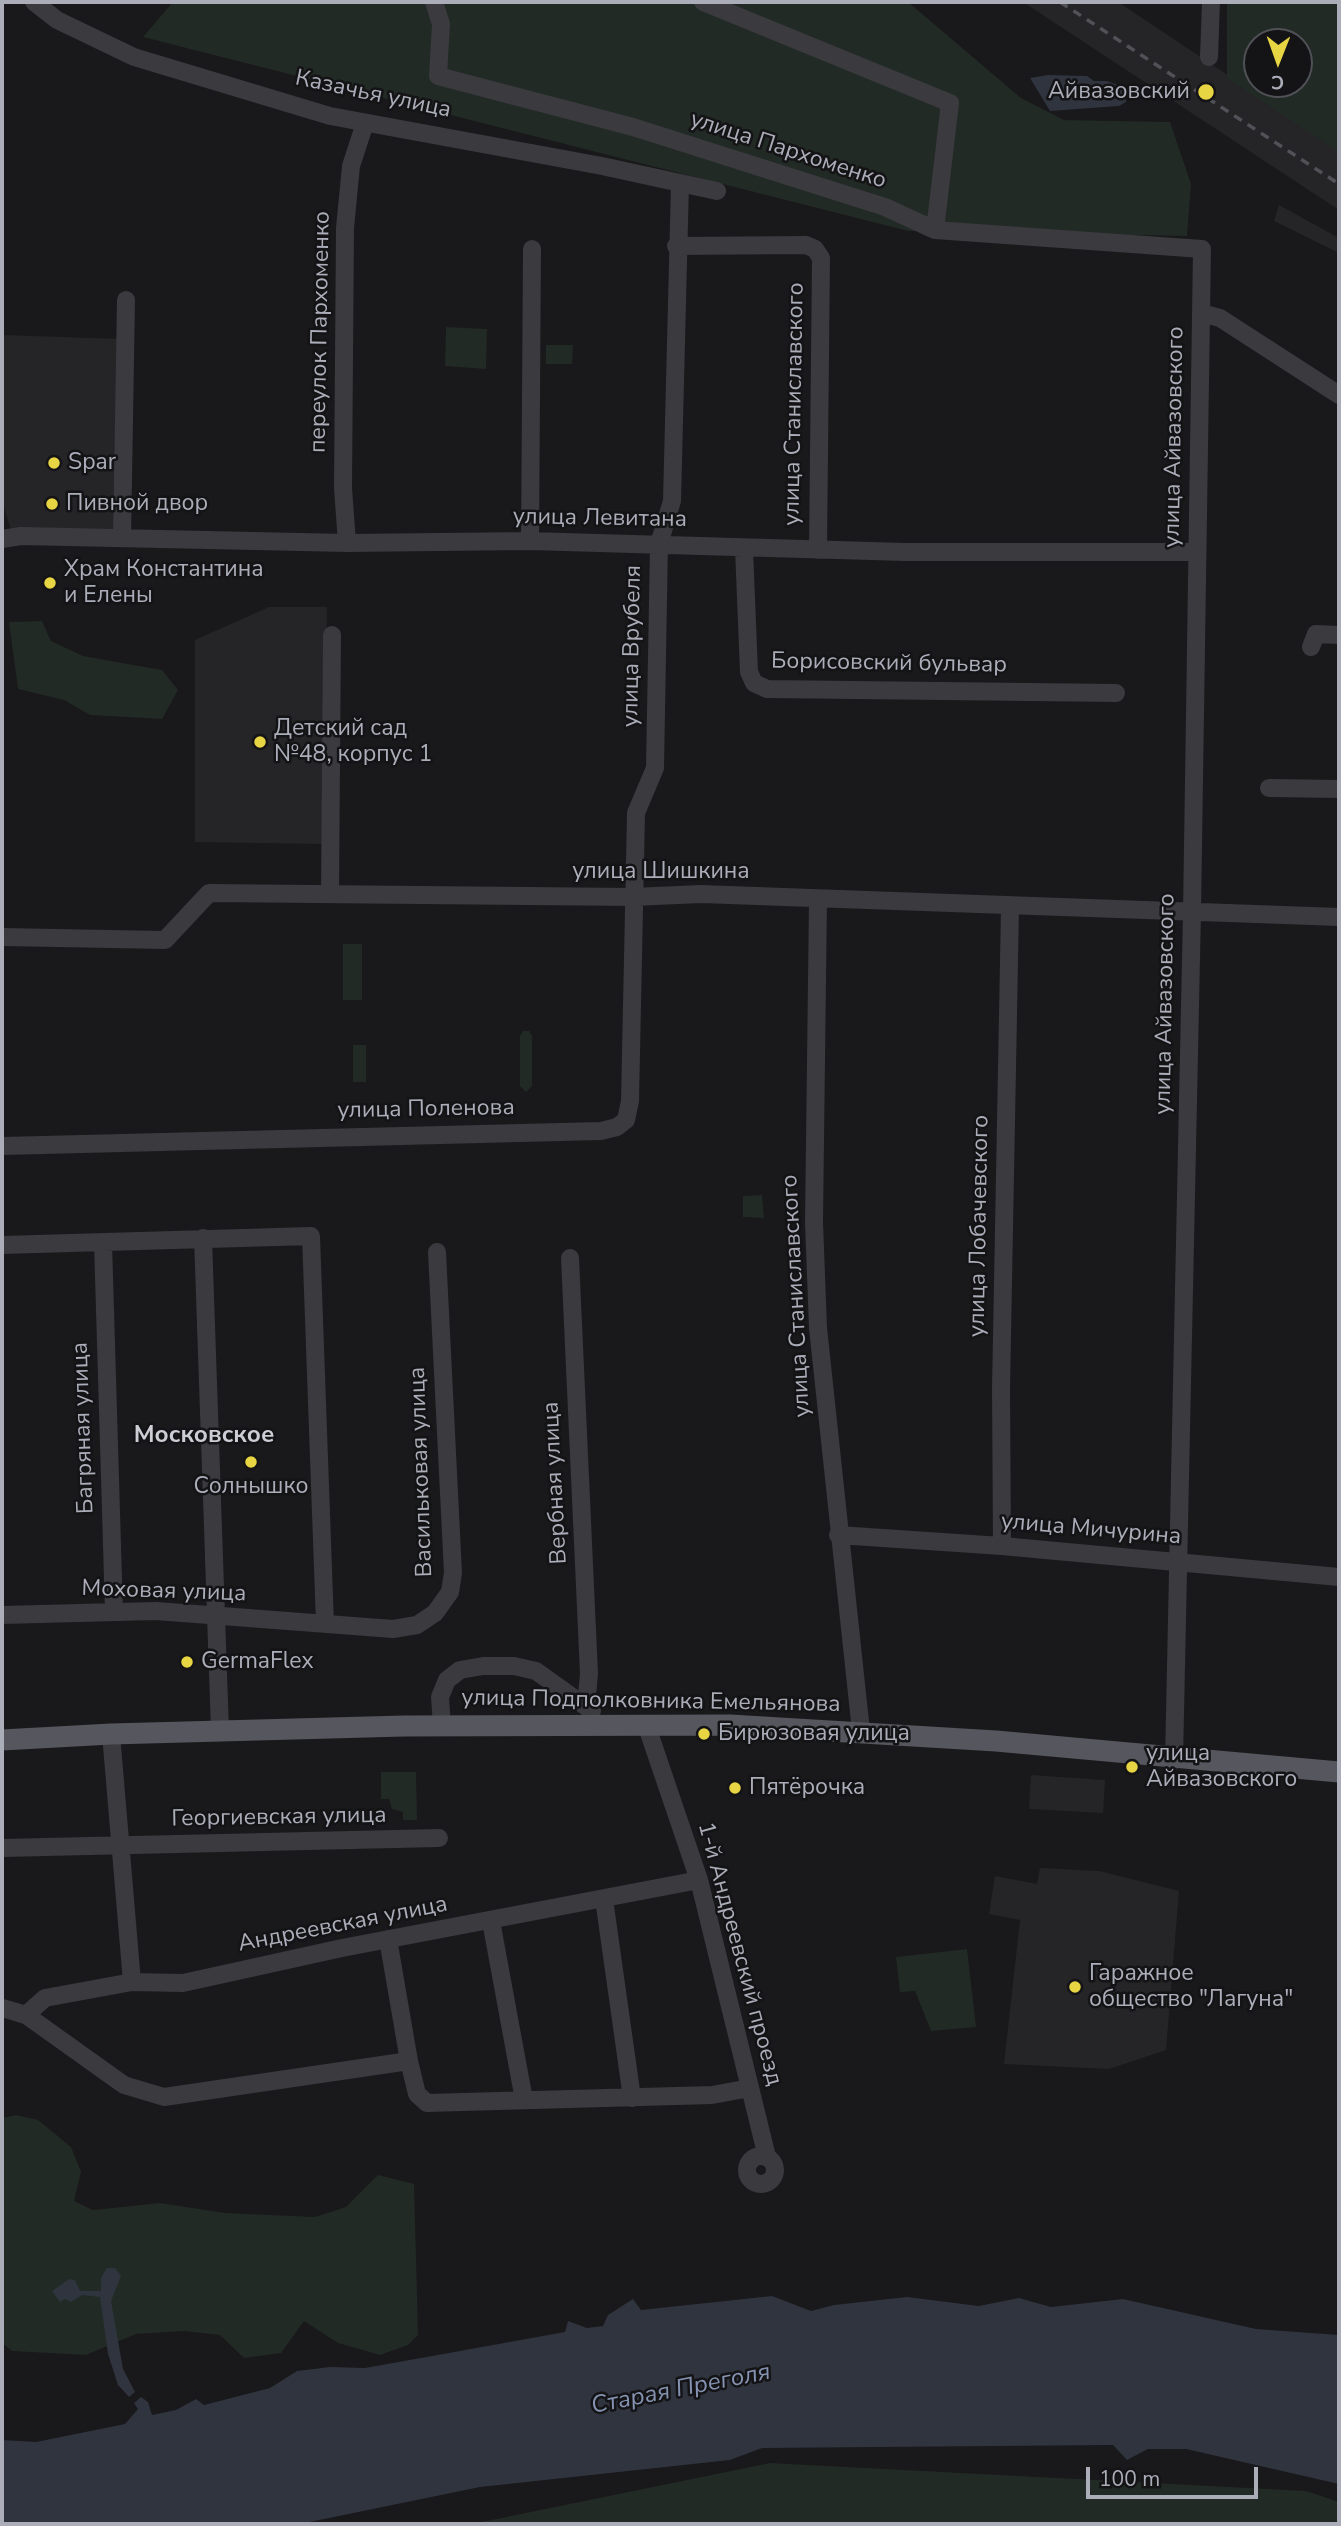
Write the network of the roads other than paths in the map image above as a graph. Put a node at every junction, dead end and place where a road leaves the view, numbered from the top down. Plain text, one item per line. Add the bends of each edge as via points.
1 (34, 2) edge
2 (435, 2) edge
3 (702, 2) edge
4 (1211, 2) edge
5 (1209, 57) dead end
6 (365, 123) junction
7 (680, 183) junction
8 (717, 191) dead end
9 (935, 230) junction
10 (676, 246) junction
11 (1202, 248) joint
12 (532, 249) dead end
13 (126, 300) dead end
14 (1201, 313) junction
15 (1339, 395) edge
16 (121, 538) junction
17 (2, 539) edge
18 (530, 541) junction
19 (347, 543) junction
20 (659, 544) junction
21 (744, 549) junction
22 (818, 550) junction
23 (1198, 552) junction
24 (332, 635) dead end
25 (1339, 635) edge
26 (1311, 647) dead end
27 (1116, 693) dead end
28 (1269, 788) dead end
29 (1339, 789) edge
30 (330, 894) junction
31 (633, 897) junction
32 (818, 899) junction
33 (1010, 907) junction
34 (1192, 912) junction
35 (1339, 917) edge
36 (2, 937) edge
37 (2, 1146) edge
38 (203, 1238) junction
39 (103, 1243) junction
40 (2, 1245) edge
41 (437, 1252) dead end
42 (570, 1258) dead end
43 (838, 1535) junction
44 (1002, 1546) junction
45 (1178, 1562) junction
46 (1339, 1577) edge
47 (114, 1612) junction
48 (216, 1614) junction
49 (2, 1615) edge
50 (325, 1624) junction
51 (586, 1706) junction
52 (605, 1724) junction
53 (646, 1724) junction
54 (442, 1726) junction
55 (220, 1731) junction
56 (861, 1731) junction
57 (111, 1734) junction
58 (2, 1740) edge
59 (1174, 1760) junction
60 (1339, 1772) edge
61 (439, 1839) dead end
62 (120, 1846) junction
63 (2, 1848) edge
64 (699, 1880) junction
65 (604, 1899) junction
66 (491, 1920) junction
67 (388, 1940) junction
68 (132, 1982) junction
69 (2, 2008) edge
70 (26, 2014) junction
71 (409, 2061) junction
72 (750, 2088) junction
73 (632, 2098) junction
74 (524, 2100) junction
75 (767, 2157) dead end

1 - 6 street, Казачья улица via 64,24 134,57
2 - 9 street, улица Пархоменко via 441,24 438,76 633,127 885,207
3 - 9 street via 950,103
4 - 5 street
6 - 7 street, Казачья улица
6 - 19 street, переулок Пархоменко via 351,166 345,228 343,488
7 - 8 street, Казачья улица
7 - 10 street, улица Врубеля
9 - 11 street, улица Пархоменко
10 - 20 street, улица Врубеля via 672,501
10 - 22 street, улица Станиславского via 806,246 821,258
11 - 14 street, улица Айвазовского
12 - 18 street
13 - 16 street
14 - 15 street via 1220,318
14 - 23 street, улица Айвазовского
16 - 17 street, улица Левитана
16 - 19 street, улица Левитана
18 - 19 street, улица Левитана
18 - 20 street, улица Левитана
20 - 21 street, улица Левитана
20 - 31 street, улица Врубеля via 655,768 636,813
21 - 22 street, улица Левитана
21 - 27 street, Борисовский бульвар via 749,672 754,683 767,689
22 - 23 street, улица Левитана
23 - 34 street, улица Айвазовского
24 - 30 street
25 - 26 street via 1316,634
28 - 29 street
30 - 31 street, улица Шишкина
30 - 36 street, улица Шишкина via 209,893 165,940
31 - 32 street, улица Шишкина via 701,894
31 - 37 street, улица Поленова via 630,1101 625,1120 617,1127
32 - 33 street, улица Шишкина
32 - 43 street, улица Станиславского via 814,1211 817,1301
33 - 34 street, улица Шишкина
33 - 44 street, улица Лобачевского
34 - 35 street, улица Шишкина
34 - 45 street, улица Айвазовского
38 - 39 street
38 - 48 street
38 - 50 street via 311,1236
39 - 40 street
39 - 47 street, Багряная улица
41 - 50 street, Васильковая улица via 453,1573 450,1592 435,1613 417,1625 393,1629
42 - 51 street, Вербная улица via 589,1674
43 - 44 street, улица Мичурина
43 - 56 street, улица Станиславского
44 - 45 street, улица Мичурина
45 - 46 street, улица Мичурина
45 - 59 street, улица Айвазовского
47 - 48 street, Моховая улица
47 - 49 street, Моховая улица
48 - 50 street, Моховая улица
48 - 55 street
51 - 52 street
51 - 54 street via 536,1671 514,1666 460,1670 447,1680 440,1697
52 - 53 main road, улица Подполковника Емельянова
52 - 54 main road, улица Подполковника Емельянова
53 - 56 main road, улица Подполковника Емельянова
53 - 64 street, 1-й Андреевский проезд
54 - 55 main road, улица Подполковника Емельянова
55 - 57 main road, улица Подполковника Емельянова
56 - 59 main road, улица Подполковника Емельянова
57 - 58 main road, улица Подполковника Емельянова
57 - 62 street
59 - 60 main road, улица Подполковника Емельянова
61 - 62 street, Георгиевская улица
62 - 63 street, Георгиевская улица
62 - 68 street
64 - 65 street, Андреевская улица
64 - 72 street, 1-й Андреевский проезд
65 - 66 street, Андреевская улица
65 - 73 street
66 - 67 street, Андреевская улица
66 - 74 street
67 - 68 street, Андреевская улица via 183,1983
67 - 71 street
68 - 70 street, Андреевская улица via 45,1998
69 - 70 street
70 - 71 street via 124,2085 163,2097
71 - 74 street via 418,2094 427,2103
72 - 73 street via 712,2095
72 - 75 street, 1-й Андреевский проезд
73 - 74 street

